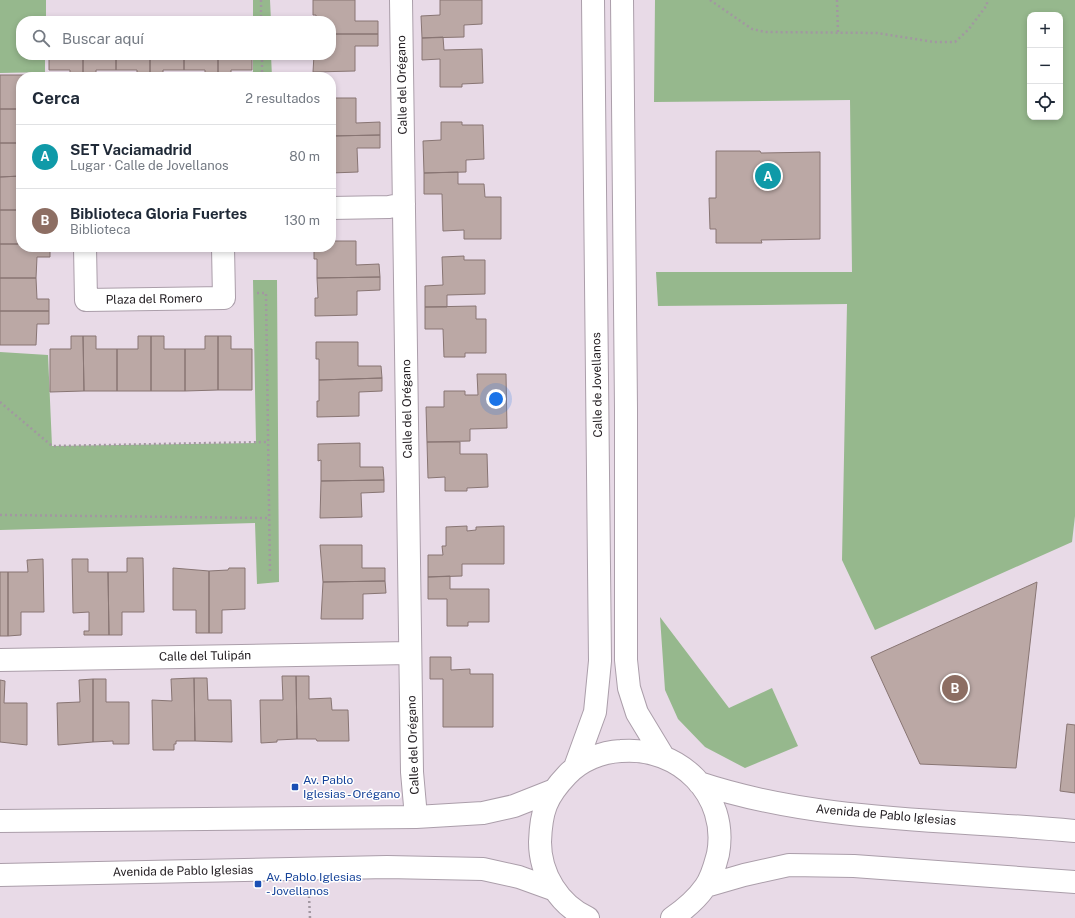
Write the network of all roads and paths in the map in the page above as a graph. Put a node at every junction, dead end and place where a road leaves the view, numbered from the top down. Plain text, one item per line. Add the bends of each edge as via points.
1 (261, 0) edge
2 (401, 0) edge
3 (593, 0) edge
4 (622, 0) edge
5 (710, 0) edge
6 (837, 0) edge
7 (987, 0) edge
8 (261, 16) edge
9 (838, 34) junction
10 (262, 60) edge
11 (262, 72) edge
12 (404, 204) junction
13 (336, 208) edge
14 (85, 252) edge
15 (223, 252) edge
16 (257, 293) dead end
17 (0, 402) edge
18 (266, 442) junction
19 (0, 516) edge
20 (268, 518) junction
21 (270, 574) dead end
22 (410, 653) junction
23 (0, 660) edge
24 (663, 756) junction
25 (575, 767) junction
26 (699, 783) junction
27 (552, 792) junction
28 (416, 817) junction
29 (0, 821) edge
30 (1075, 831) edge
31 (0, 874) edge
32 (1075, 882) edge
33 (706, 886) junction
34 (309, 896) dead end
35 (566, 905) edge
36 (310, 918) edge
37 (588, 918) edge
38 (672, 918) edge

1 - 8 path
2 - 12 street, Calle del Orégano
3 - 25 street, Calle de Jovellanos via 600,661 595,712
4 - 24 street via 626,660 629,688 636,713
5 - 9 path via 752,29 765,32
6 - 9 path
7 - 9 path via 987,5 968,30 955,42 934,42 877,33
10 - 11 path
12 - 13 street
12 - 22 street, Calle del Orégano
14 - 15 street, Plaza del Romero via 86,300 224,298
16 - 18 path via 266,293
17 - 18 path via 52,446
18 - 20 path
19 - 20 path
20 - 21 path
22 - 23 street, Calle del Tulipán
22 - 28 street, Calle del Orégano via 412,772
24 - 25 street via 635,750 612,751
24 - 26 street via 678,763
25 - 27 street
26 - 30 street, Avenida de Pablo Iglesias via 734,794 794,807
26 - 33 street via 710,800 719,831 715,866
27 - 28 street via 514,806 483,813
27 - 35 street via 543,817 540,848 545,869
28 - 29 street
31 - 35 street, Avenida de Pablo Iglesias via 387,867 482,869 519,877
32 - 33 street via 854,866 789,865
33 - 38 street via 690,905
34 - 36 path
35 - 37 street, Avenida de Pablo Iglesias

